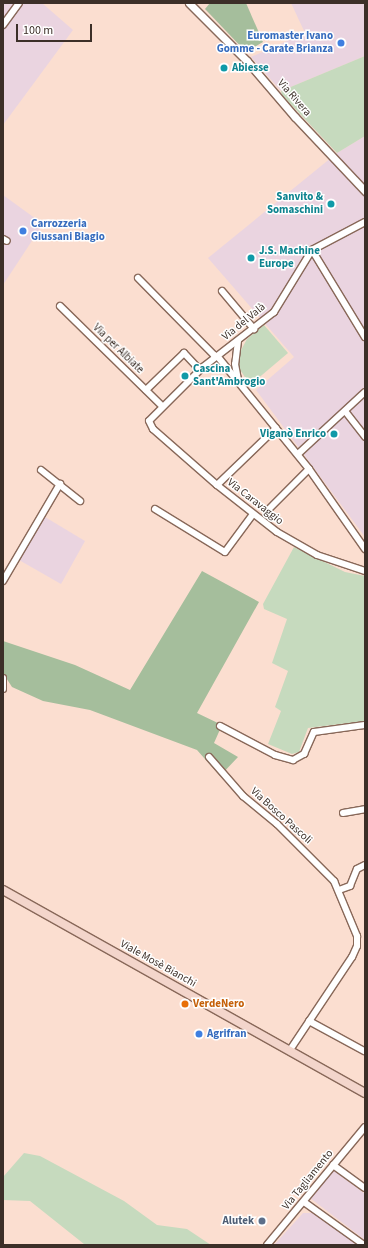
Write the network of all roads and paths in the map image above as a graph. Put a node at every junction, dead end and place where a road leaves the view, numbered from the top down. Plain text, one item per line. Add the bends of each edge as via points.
1 (19, 3) edge
2 (189, 3) edge
3 (3, 25) edge
4 (365, 191) edge
5 (365, 222) edge
6 (312, 250) junction
7 (138, 278) dead end
8 (222, 291) dead end
9 (60, 306) dead end
10 (254, 329) junction
11 (365, 337) edge
12 (238, 341) junction
13 (218, 357) junction
14 (200, 370) junction
15 (238, 382) junction
16 (146, 390) junction
17 (365, 392) edge
18 (162, 406) junction
19 (345, 411) junction
20 (149, 422) joint
21 (276, 428) junction
22 (365, 437) edge
23 (298, 454) junction
24 (310, 469) junction
25 (41, 470) dead end
26 (60, 484) junction
27 (217, 485) junction
28 (80, 501) dead end
29 (155, 509) dead end
30 (268, 510) dead end
31 (253, 514) junction
32 (365, 549) edge
33 (365, 571) edge
34 (3, 582) edge
35 (4, 678) edge
36 (3, 689) edge
37 (365, 725) edge
38 (220, 726) dead end
39 (209, 757) dead end
40 (365, 809) edge
41 (343, 813) dead end
42 (365, 865) edge
43 (3, 890) edge
44 (339, 890) junction
45 (309, 1021) junction
46 (290, 1050) junction
47 (364, 1052) dead end
48 (365, 1093) edge
49 (365, 1127) edge
50 (334, 1165) junction
51 (365, 1188) edge
52 (304, 1202) junction
53 (267, 1245) edge
54 (364, 1245) edge

1 - 3 street
2 - 4 street, Via Rivera via 248,61 328,153
5 - 6 street
6 - 10 street, Via del Valà via 278,307
6 - 11 street
7 - 13 street via 214,356
8 - 10 street
9 - 16 street, Via per Albiate
10 - 12 street, Via del Valà
12 - 13 street, Via del Valà
12 - 15 street via 235,364
13 - 14 street, Via del Valà
13 - 15 street
14 - 16 street via 184,353
14 - 18 street, Via del Valà
15 - 21 street
16 - 18 street, Via per Albiate
17 - 19 street
18 - 20 street, Via del Valà
19 - 22 street
19 - 23 street
20 - 27 street, Via Caravaggio
21 - 23 street
21 - 27 street
23 - 24 street
24 - 30 street
24 - 32 street
25 - 26 street
26 - 28 street
26 - 34 street
27 - 31 street, Via Caravaggio
29 - 31 street via 225,552
31 - 33 street, Via Caravaggio via 301,547 334,563
35 - 36 street
37 - 38 street via 314,732 309,737 306,751 297,759 288,759 263,749
39 - 44 street, Via Bosco Pascoli via 243,796 277,824 334,881
40 - 41 street
42 - 44 street via 357,869 350,886
43 - 46 main road, Viale Mosè Bianchi
44 - 45 street, Via Bosco Pascoli via 357,936 357,946
45 - 46 street, Via Bosco Pascoli
45 - 47 street
46 - 48 main road, Viale Mosè Bianchi
49 - 50 street, Via Tagliamento
50 - 51 street
50 - 52 street, Via Tagliamento
52 - 53 street, Via Tagliamento
52 - 54 street

